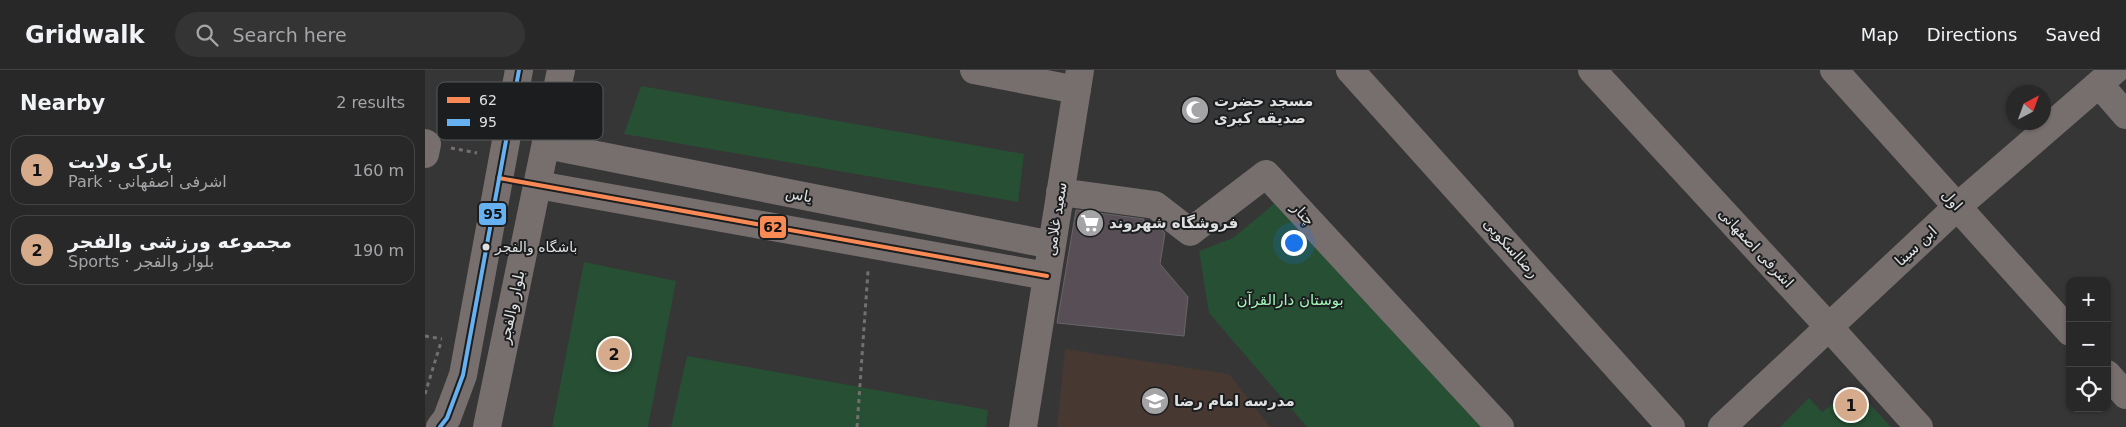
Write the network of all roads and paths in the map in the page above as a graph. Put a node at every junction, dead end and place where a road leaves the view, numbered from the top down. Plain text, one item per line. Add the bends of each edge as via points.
1 (974, 70) edge
2 (1351, 70) edge
3 (1592, 70) edge
4 (1834, 70) edge
5 (2107, 77) edge
6 (1078, 80) edge
7 (2126, 115) edge
8 (506, 140) edge
9 (522, 140) edge
10 (547, 140) edge
11 (546, 145) junction
12 (499, 178) junction
13 (538, 185) junction
14 (1060, 192) junction
15 (1958, 206) junction
16 (870, 245) junction
17 (1052, 246) junction
18 (1047, 276) junction
19 (1829, 326) junction
20 (2066, 328) edge
21 (425, 336) edge
22 (442, 339) dead end
23 (2111, 378) edge
24 (2126, 395) edge
25 (440, 427) edge
26 (487, 427) edge
27 (857, 427) edge
28 (1023, 427) edge
29 (1501, 427) edge
30 (1671, 427) edge
31 (1722, 427) edge
32 (1919, 427) edge

1 - 6 street
2 - 30 street, رضااسکویی
3 - 19 street, اشرفی اصفهانی
4 - 15 street, اول
5 - 7 street
5 - 15 street, ابن سینا
6 - 14 street, سعید غلامی
8 - 12 main road
9 - 11 main road
10 - 11 main road, بلوار والفجر
11 - 13 main road, بلوار والفجر
11 - 17 street, یاس
12 - 13 main road
12 - 25 main road via 463,375 447,418
13 - 16 street
13 - 26 main road, بلوار والفجر
14 - 17 street, سعید غلامی
14 - 29 street, چنار via 1155,205 1190,232 1266,174
15 - 19 street, ابن سینا
15 - 20 street, اول
16 - 18 street
16 - 27 path
17 - 18 street, سعید غلامی
18 - 28 street, سعید غلامی
19 - 31 street, ابن سینا
19 - 32 street, اشرفی اصفهانی
21 - 22 path
23 - 24 street

